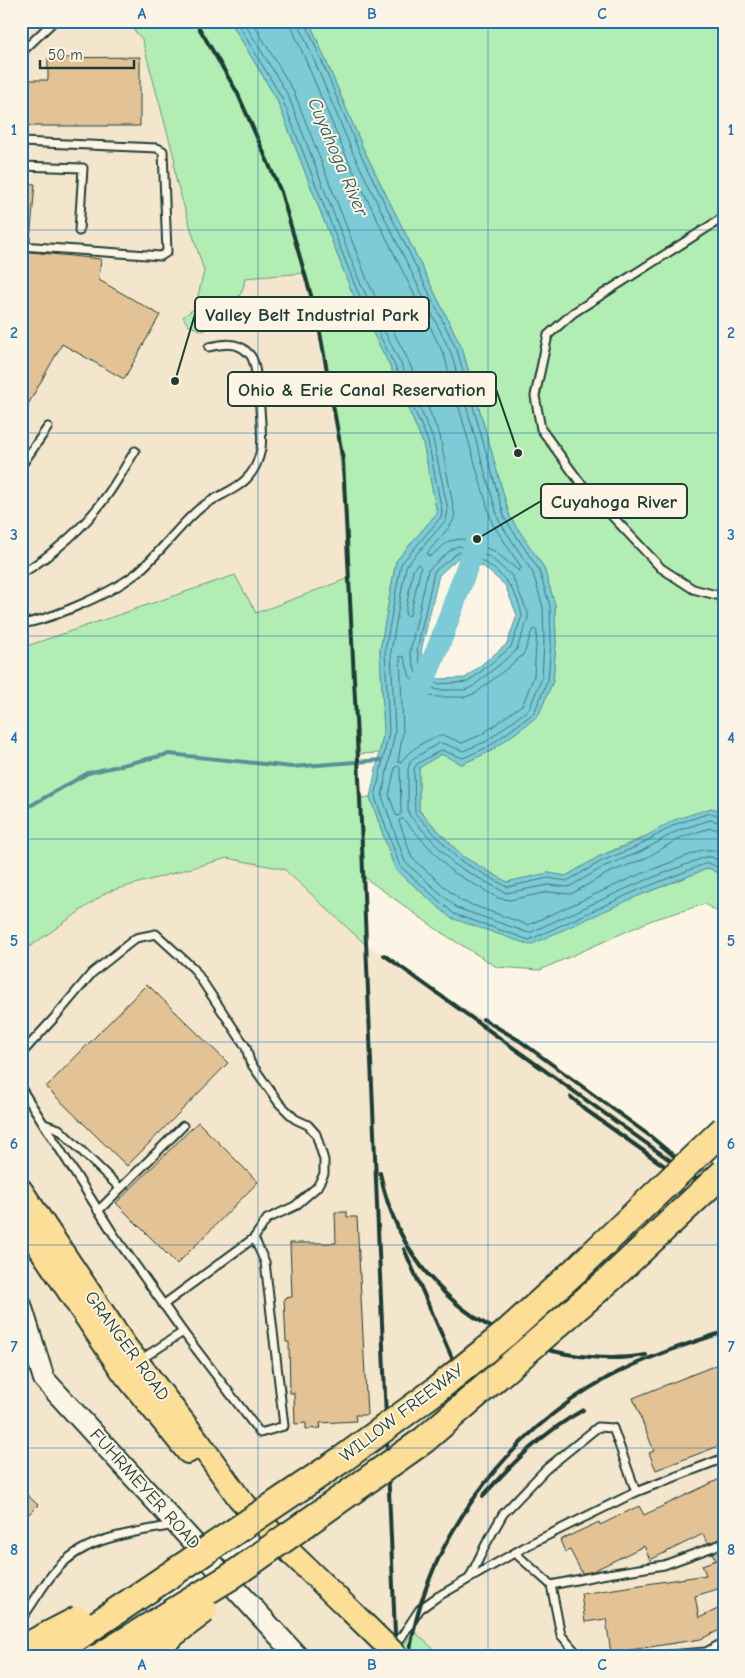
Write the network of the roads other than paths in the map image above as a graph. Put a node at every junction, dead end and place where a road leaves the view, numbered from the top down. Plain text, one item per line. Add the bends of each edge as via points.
1 (54, 21) edge
2 (21, 50) edge
3 (21, 142) edge
4 (21, 166) edge
5 (724, 217) edge
6 (80, 231) dead end
7 (21, 246) edge
8 (208, 346) dead end
9 (48, 427) dead end
10 (134, 451) dead end
11 (21, 466) edge
12 (21, 574) edge
13 (724, 597) edge
14 (21, 624) edge
15 (21, 1054) edge
16 (21, 1088) edge
17 (44, 1124) junction
18 (183, 1126) dead end
19 (724, 1129) edge
20 (724, 1172) edge
21 (120, 1188) junction
22 (21, 1190) edge
23 (98, 1211) junction
24 (21, 1220) edge
25 (254, 1238) junction
26 (21, 1304) edge
27 (163, 1305) junction
28 (183, 1332) junction
29 (130, 1367) junction
30 (424, 1440) junction
31 (344, 1458) junction
32 (724, 1458) edge
33 (636, 1492) junction
34 (177, 1525) junction
35 (724, 1543) edge
36 (514, 1553) junction
37 (470, 1577) junction
38 (551, 1586) junction
39 (21, 1619) edge
40 (724, 1642) edge
41 (21, 1650) edge
42 (48, 1657) edge
43 (99, 1657) edge
44 (140, 1657) edge
45 (298, 1657) edge
46 (380, 1657) edge
47 (398, 1657) edge
48 (580, 1657) edge
49 (643, 1657) edge

1 - 2 lane
3 - 7 lane via 157,148 163,151 167,252 161,256
4 - 6 lane via 83,168
5 - 13 lane via 573,314 548,336 535,396 540,429 586,489 661,568 693,589
8 - 14 lane via 230,344 243,348 252,358 261,447 257,464 248,478 198,510 138,572 117,587
9 - 11 lane
10 - 12 lane via 108,494 86,522 63,544
15 - 25 lane via 92,973 136,938 156,934 194,969 246,1048 250,1062 279,1103 295,1119 308,1125 316,1134 321,1148 324,1174 317,1187 295,1206 268,1219
16 - 17 lane
17 - 21 lane via 59,1129
17 - 23 lane
18 - 21 lane
19 - 31 highway, WILLOW FREEWAY, bridge via 504,1335
20 - 30 highway, WILLOW FREEWAY, bridge via 610,1279
21 - 23 lane
22 - 29 main road, GRANGER ROAD via 105,1317
23 - 27 lane
24 - 29 main road, GRANGER ROAD
25 - 27 lane
25 - 28 lane via 264,1262 284,1426 260,1433
26 - 34 street, FUHRMEYER ROAD via 44,1379
27 - 28 lane
28 - 29 lane
29 - 47 main road, GRANGER ROAD, bridge via 202,1445 239,1498
30 - 43 highway, WILLOW FREEWAY, bridge via 230,1577
30 - 44 highway, bridge
31 - 41 highway, bridge via 101,1606
31 - 42 highway, WILLOW FREEWAY, bridge
32 - 33 lane
33 - 36 lane
33 - 37 lane via 612,1428 598,1426 546,1469 503,1514
34 - 39 lane via 105,1540 68,1557
34 - 45 street, FUHRMEYER ROAD
35 - 38 lane via 664,1565
36 - 37 lane
36 - 38 lane
37 - 46 lane via 420,1609 396,1645
38 - 48 lane via 562,1635
40 - 49 lane via 706,1652

